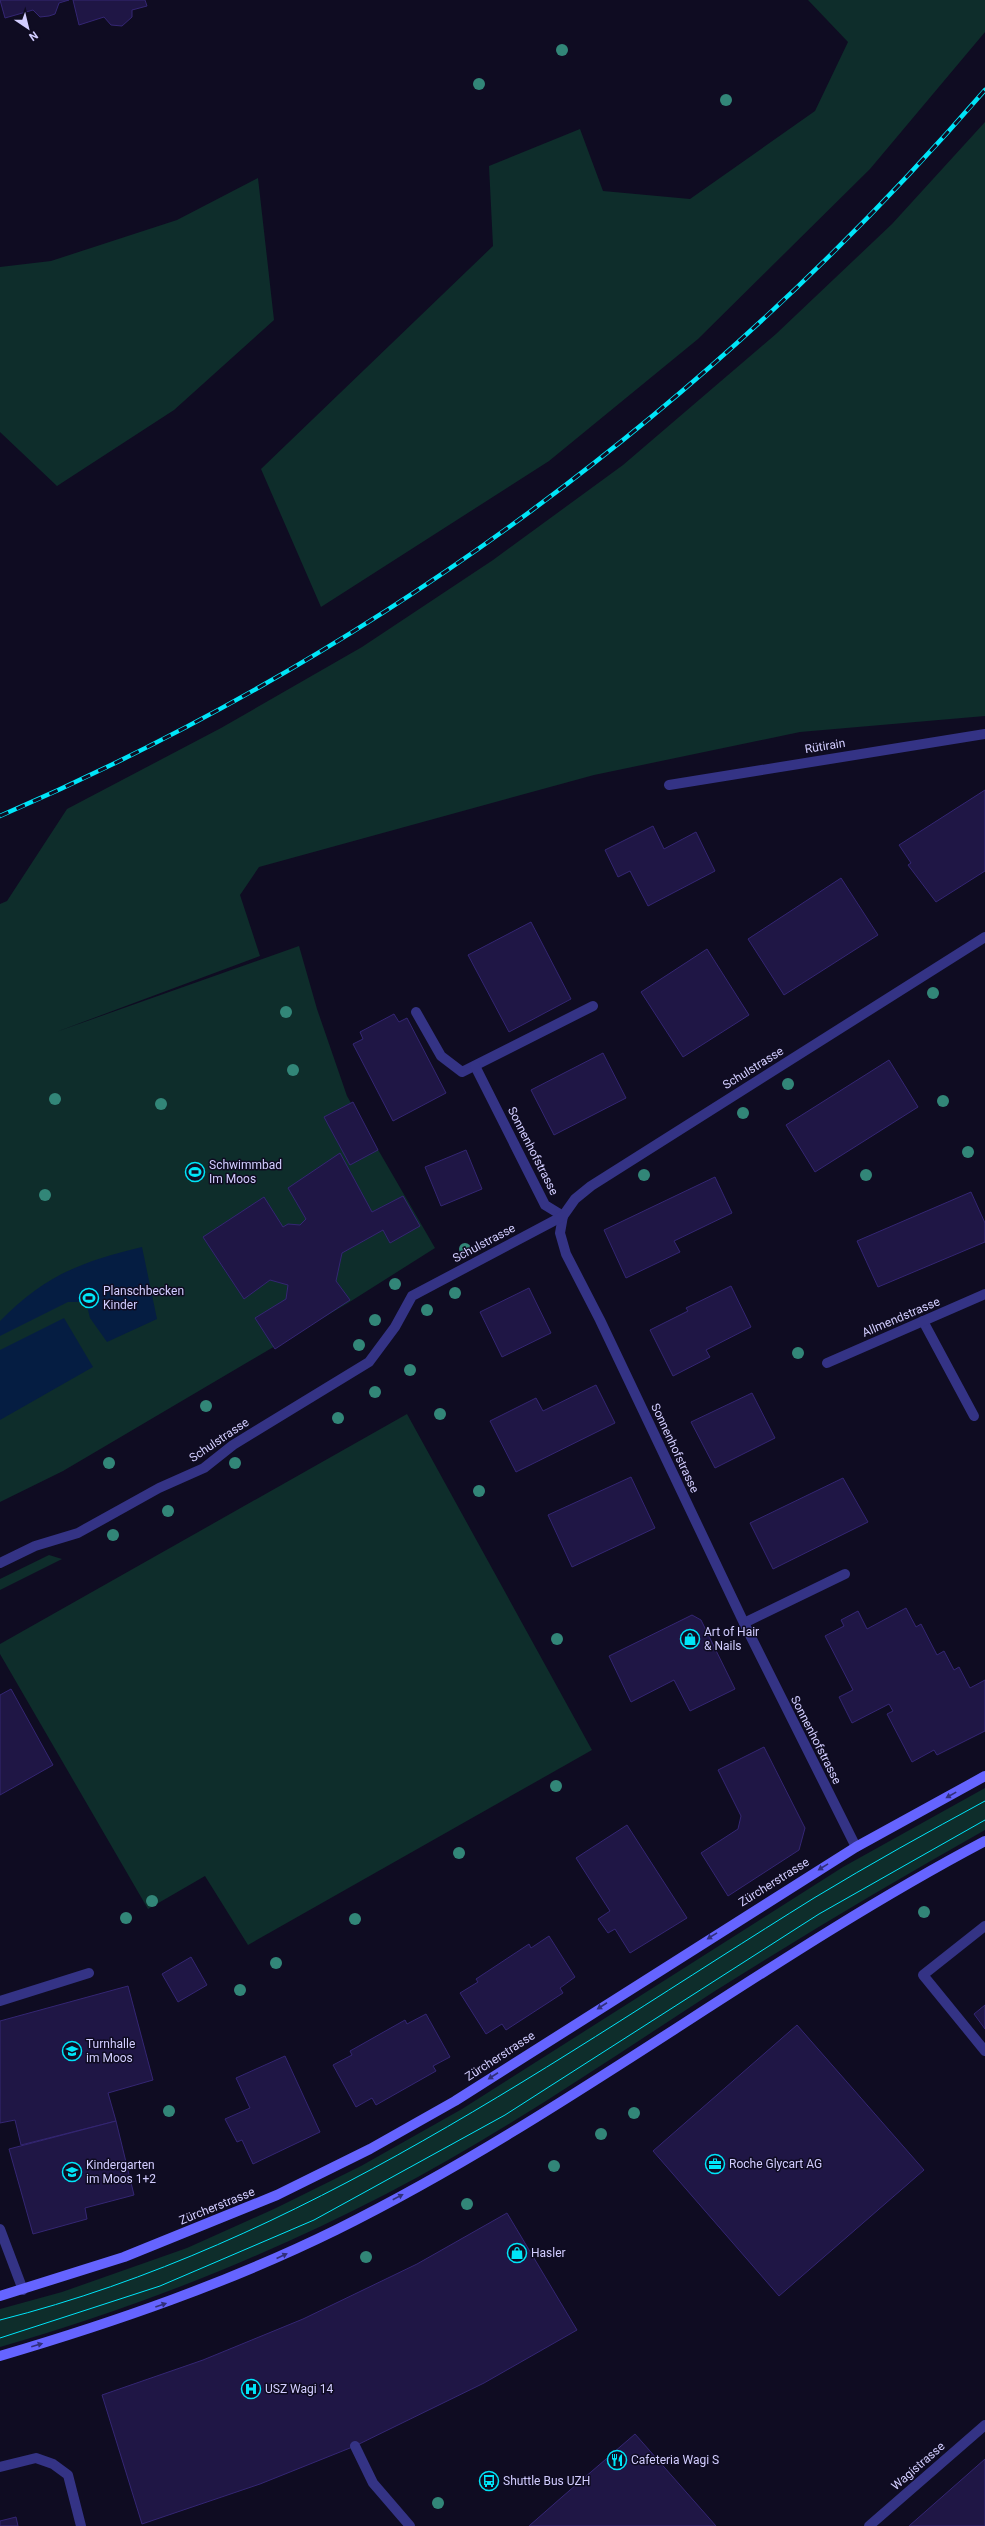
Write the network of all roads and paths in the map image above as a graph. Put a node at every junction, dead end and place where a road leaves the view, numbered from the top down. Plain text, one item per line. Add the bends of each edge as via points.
1 (985, 734) edge
2 (669, 785) dead end
3 (985, 937) edge
4 (593, 1006) dead end
5 (416, 1012) dead end
6 (475, 1066) junction
7 (563, 1216) junction
8 (985, 1294) edge
9 (923, 1321) junction
10 (827, 1363) dead end
11 (974, 1416) dead end
12 (0, 1563) edge
13 (845, 1574) dead end
14 (744, 1623) junction
15 (985, 1776) edge
16 (985, 1841) edge
17 (856, 1847) junction
18 (985, 1926) edge
19 (90, 1973) dead end
20 (0, 2001) edge
21 (985, 2051) edge
22 (0, 2229) edge
23 (23, 2290) junction
24 (0, 2296) edge
25 (0, 2356) edge
26 (985, 2425) edge
27 (355, 2446) dead end
28 (0, 2467) edge
29 (81, 2526) edge
30 (410, 2526) edge
31 (869, 2526) edge

1 - 2 street, Rütirain
3 - 7 street, Schulstrasse via 591,1186 575,1199
4 - 6 street
5 - 6 street via 441,1056 462,1072
6 - 7 street, Sonnenhofstrasse via 545,1205
7 - 12 street, Schulstrasse via 412,1296 395,1327 369,1362 233,1445 204,1468 159,1488 78,1533 35,1546
7 - 14 street, Sonnenhofstrasse via 560,1233 566,1254 604,1327
8 - 9 street, Allmendstrasse
9 - 10 street, Allmendstrasse
9 - 11 street
13 - 14 street
14 - 17 street, Sonnenhofstrasse
15 -> 17 main road, Zürcherstrasse
25 -> 16 main road via 95,2328 174,2300 273,2260 338,2229 502,2138 810,1942
17 -> 23 main road, Zürcherstrasse via 455,2101 370,2149 277,2195 124,2257
18 - 21 street via 923,1975
19 - 20 street
22 - 23 street
23 - 24 main road, Zürcherstrasse
26 - 31 street, Wagistrasse
27 - 30 street via 373,2483
28 - 29 street via 36,2458 54,2464 68,2475

